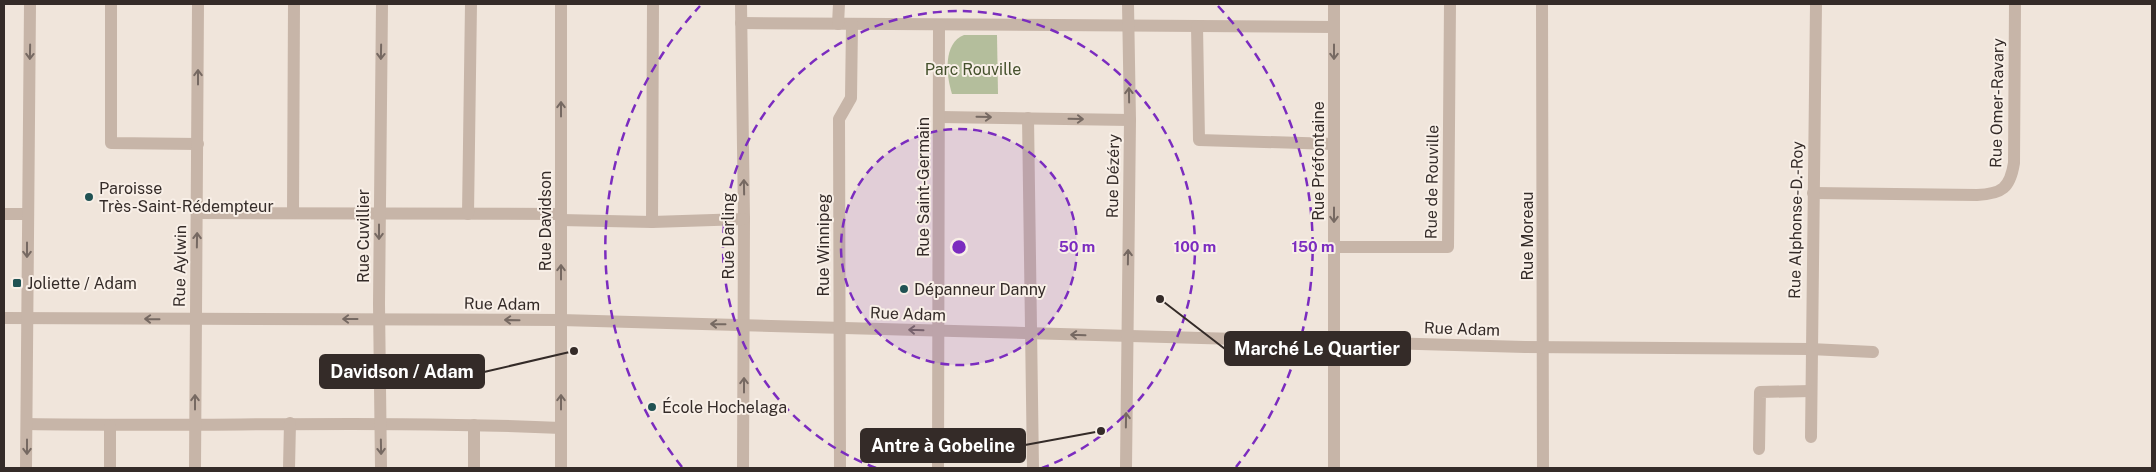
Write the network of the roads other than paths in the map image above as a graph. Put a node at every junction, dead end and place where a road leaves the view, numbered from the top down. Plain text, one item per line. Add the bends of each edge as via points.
1 (30, 4) edge
2 (111, 4) edge
3 (198, 4) edge
4 (294, 4) edge
5 (382, 4) edge
6 (471, 4) edge
7 (561, 4) edge
8 (653, 4) edge
9 (741, 4) edge
10 (839, 4) edge
11 (1128, 4) edge
12 (1334, 4) edge
13 (1450, 4) edge
14 (1542, 4) edge
15 (1816, 4) edge
16 (2014, 4) edge
17 (741, 23) junction
18 (838, 24) junction
19 (852, 24) junction
20 (939, 25) junction
21 (1128, 26) junction
22 (1197, 26) junction
23 (1334, 27) junction
24 (940, 117) junction
25 (1028, 118) junction
26 (1130, 120) junction
27 (198, 144) junction
28 (1334, 144) junction
29 (1812, 193) junction
30 (197, 212) junction
31 (293, 213) junction
32 (380, 213) junction
33 (4, 214) edge
34 (28, 214) junction
35 (468, 214) junction
36 (561, 217) junction
37 (744, 219) junction
38 (652, 222) junction
39 (1334, 247) junction
40 (4, 318) edge
41 (27, 318) junction
42 (379, 319) junction
43 (195, 320) junction
44 (561, 320) junction
45 (744, 325) junction
46 (839, 328) junction
47 (938, 331) junction
48 (1031, 334) junction
49 (1127, 336) junction
50 (1334, 342) junction
51 (1543, 347) junction
52 (1810, 349) junction
53 (1874, 352) dead end
54 (1811, 391) junction
55 (290, 423) junction
56 (27, 424) junction
57 (380, 425) junction
58 (474, 425) junction
59 (110, 426) junction
60 (195, 426) junction
61 (561, 428) junction
62 (1810, 437) dead end
63 (1759, 449) dead end
64 (26, 468) edge
65 (110, 468) edge
66 (195, 468) edge
67 (289, 468) edge
68 (381, 468) edge
69 (474, 468) edge
70 (561, 468) edge
71 (743, 468) edge
72 (840, 468) edge
73 (938, 468) edge
74 (1033, 468) edge
75 (1126, 468) edge
76 (1334, 468) edge
77 (1543, 468) edge

1 -> 34 street
2 - 27 street via 112,143
27 -> 3 street, Rue Aylwin
4 - 31 street
5 -> 32 street, Rue Cuvillier
6 - 35 street
36 -> 7 street, Rue Davidson
8 - 38 street
9 - 17 street, Rue Darling
10 - 18 street
11 - 21 street, Rue Dézéry
12 - 23 street, Rue Préfontaine
13 - 39 street, Rue de Rouville via 1448,247
14 - 51 street, Rue Moreau
15 - 29 street, Rue Alphonse-D.-Roy
16 - 29 street, Rue Omer-Ravary via 2014,163 2012,177 2006,186 1998,192 1977,195
17 - 18 street
37 -> 17 street, Rue Darling
18 - 19 street
19 - 20 street
19 - 46 street, Rue Winnipeg via 851,98 839,120
20 - 21 street
20 - 24 street, Rue Saint-Germain
21 - 22 street
26 -> 21 street, Rue Dézéry
22 - 23 street
22 - 28 street via 1200,140
23 -> 28 street, Rue Préfontaine
24 -> 25 street
24 - 47 street, Rue Saint-Germain
25 -> 26 street
25 - 48 street
49 -> 26 street, Rue Dézéry
27 - 30 street, Rue Aylwin
28 -> 39 street, Rue Préfontaine
29 - 52 street, Rue Alphonse-D.-Roy
30 - 31 street
43 -> 30 street, Rue Aylwin
31 - 32 street
32 - 35 street
32 -> 42 street, Rue Cuvillier
33 - 34 street
34 -> 41 street
35 - 36 street
36 - 38 street
44 -> 36 street, Rue Davidson
37 - 38 street
37 - 45 street, Rue Darling
39 - 50 street, Rue Préfontaine
40 - 41 street, Rue Adam
43 -> 41 street, Rue Adam
41 - 56 street
42 -> 43 street, Rue Adam
44 -> 42 street, Rue Adam
42 - 57 street, Rue Cuvillier
60 -> 43 street, Rue Aylwin
45 -> 44 street, Rue Adam
61 -> 44 street, Rue Davidson
45 - 46 street, Rue Adam
71 -> 45 street, Rue Darling
47 -> 46 street, Rue Adam
46 - 72 street, Rue Winnipeg
47 - 48 street, Rue Adam
47 - 73 street, Rue Saint-Germain
49 -> 48 street, Rue Adam
48 - 74 street
49 - 50 street, Rue Adam
75 -> 49 street, Rue Dézéry
50 - 51 street, Rue Adam
50 - 76 street, Rue Préfontaine
51 - 52 street, Rue Adam
51 - 77 street, Rue Moreau
52 - 53 street, Rue Adam
52 - 54 street, Rue Alphonse-D.-Roy
54 - 62 street, Rue Alphonse-D.-Roy
54 - 63 street via 1760,392
55 - 57 street
55 - 60 street
55 - 67 street
56 - 59 street
56 -> 64 street
57 - 58 street
57 -> 68 street, Rue Cuvillier
58 - 61 street
58 - 69 street
59 - 60 street
59 - 65 street
60 - 66 street, Rue Aylwin
61 - 70 street, Rue Davidson

